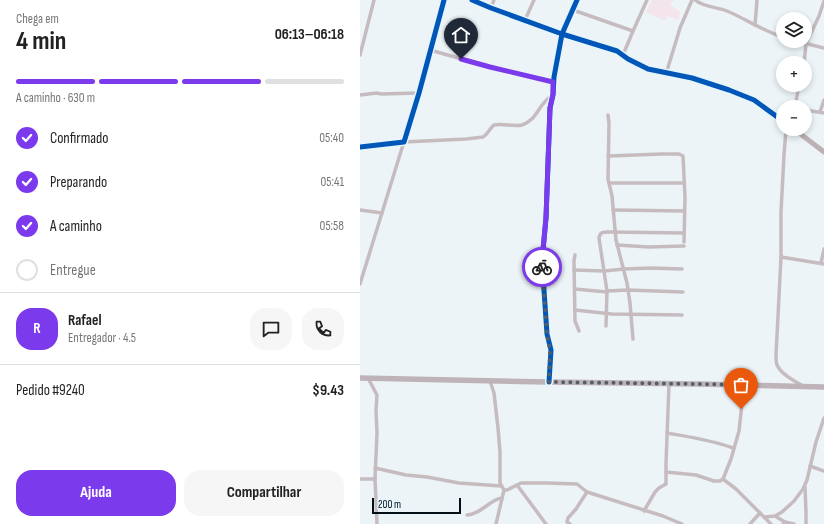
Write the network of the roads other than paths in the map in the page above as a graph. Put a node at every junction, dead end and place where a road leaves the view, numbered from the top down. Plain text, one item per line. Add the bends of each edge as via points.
1 (374, 0) edge
2 (444, 0) edge
3 (472, 0) edge
4 (494, 0) edge
5 (534, 0) edge
6 (577, 0) edge
7 (647, 0) edge
8 (693, 0) edge
9 (758, 0) edge
10 (824, 1) edge
11 (491, 8) junction
12 (573, 10) junction
13 (525, 20) junction
14 (755, 25) junction
15 (633, 31) junction
16 (812, 31) edge
17 (562, 34) junction
18 (776, 34) edge
19 (812, 45) edge
20 (824, 48) edge
21 (430, 50) junction
22 (360, 55) edge
23 (623, 55) junction
24 (666, 74) junction
25 (553, 82) junction
26 (419, 93) junction
27 (553, 94) junction
28 (360, 95) edge
29 (824, 100) edge
30 (540, 108) junction
31 (550, 108) junction
32 (812, 111) edge
33 (822, 113) edge
34 (608, 115) dead end
35 (776, 116) edge
36 (785, 136) edge
37 (804, 136) edge
38 (404, 142) junction
39 (360, 147) edge
40 (824, 151) edge
41 (608, 156) junction
42 (609, 183) junction
43 (684, 183) junction
44 (360, 210) edge
45 (613, 210) junction
46 (684, 211) junction
47 (382, 213) junction
48 (615, 233) junction
49 (684, 233) junction
50 (617, 245) junction
51 (824, 249) edge
52 (575, 255) dead end
53 (781, 257) junction
54 (822, 263) edge
55 (624, 269) junction
56 (682, 269) dead end
57 (574, 270) junction
58 (604, 271) junction
59 (360, 283) edge
60 (575, 289) junction
61 (628, 290) junction
62 (607, 292) junction
63 (683, 292) dead end
64 (575, 310) junction
65 (606, 314) junction
66 (631, 315) junction
67 (682, 315) dead end
68 (606, 326) dead end
69 (579, 331) dead end
70 (633, 339) dead end
71 (360, 378) edge
72 (368, 378) junction
73 (490, 381) junction
74 (549, 382) junction
75 (669, 384) junction
76 (744, 385) junction
77 (804, 386) junction
78 (824, 387) edge
79 (824, 418) edge
80 (668, 433) junction
81 (733, 448) junction
82 (810, 466) junction
83 (375, 468) junction
84 (824, 470) edge
85 (666, 472) junction
86 (360, 479) edge
87 (375, 479) junction
88 (723, 479) junction
89 (517, 485) junction
90 (501, 486) junction
91 (805, 486) junction
92 (504, 490) junction
93 (587, 492) junction
94 (502, 498) junction
95 (644, 510) junction
96 (760, 513) junction
97 (467, 515) dead end
98 (775, 516) junction
99 (765, 517) junction
100 (784, 523) edge
101 (377, 524) edge
102 (496, 524) edge
103 (546, 524) edge
104 (570, 524) edge
105 (682, 524) edge
106 (750, 524) edge
107 (771, 524) edge
108 (794, 524) edge
109 (806, 524) edge

1 - 22 street
2 - 21 street
3 - 11 street
4 - 11 street
5 - 13 street
6 - 12 street
7 - 15 street
8 - 14 street via 725,10
8 - 24 street via 680,28
9 - 14 street
10 - 16 street
11 - 13 street
12 - 15 street
12 - 17 street
13 - 17 street
14 - 18 street
15 - 23 street
17 - 23 street
17 - 25 street
19 - 20 street
21 - 25 street
21 - 26 street
23 - 24 street via 648,69
24 - 35 street via 708,83 754,100
25 - 27 street
26 - 28 street
26 - 38 street
27 - 30 street
27 - 31 street
29 - 33 street
30 - 31 street
30 - 38 street via 532,120 516,126 494,125 483,137
31 - 74 street via 542,261 550,350
32 - 33 street
34 - 41 street
36 - 53 street
37 - 40 street
38 - 39 street
38 - 47 street
41 - 42 street
41 - 43 street via 682,155
42 - 43 street
42 - 45 street
43 - 46 street
44 - 47 street
45 - 46 street
45 - 48 street
46 - 49 street
47 - 59 street
48 - 49 street
48 - 50 street
48 - 58 street via 599,235
49 - 50 street via 684,244 649,247
50 - 55 street
51 - 54 street
52 - 57 street
53 - 54 street
53 - 77 street via 777,364 789,377
55 - 56 street
55 - 58 street
55 - 61 street
57 - 58 street
57 - 60 street
58 - 62 street
60 - 62 street
60 - 64 street
61 - 62 street
61 - 63 street
61 - 66 street
62 - 65 street
64 - 65 street
64 - 69 street via 575,321
65 - 66 street
65 - 68 street
66 - 67 street
66 - 70 street
71 - 72 main road
72 - 73 main road
72 - 83 street via 377,395
73 - 74 main road
73 - 90 street via 498,420
74 - 75 main road
75 - 76 main road
75 - 80 street
76 - 77 main road
76 - 81 street via 739,431
77 - 78 main road
79 - 82 street
80 - 81 street via 708,440
80 - 85 street
81 - 88 street
82 - 84 street
82 - 91 street
83 - 87 street
83 - 90 street via 459,483
85 - 88 street via 696,475 714,481
85 - 95 street via 666,484 654,492
86 - 87 street
87 - 101 street
88 - 96 street
89 - 92 street
89 - 93 street via 577,484
89 - 103 street
90 - 92 street
91 - 98 street via 792,503
91 - 109 street
92 - 94 street
93 - 95 street
93 - 104 street via 568,518
94 - 97 street via 477,513
94 - 102 street
95 - 105 street
96 - 99 street
96 - 106 street
98 - 99 street
98 - 100 street
99 - 107 street
100 - 108 street

